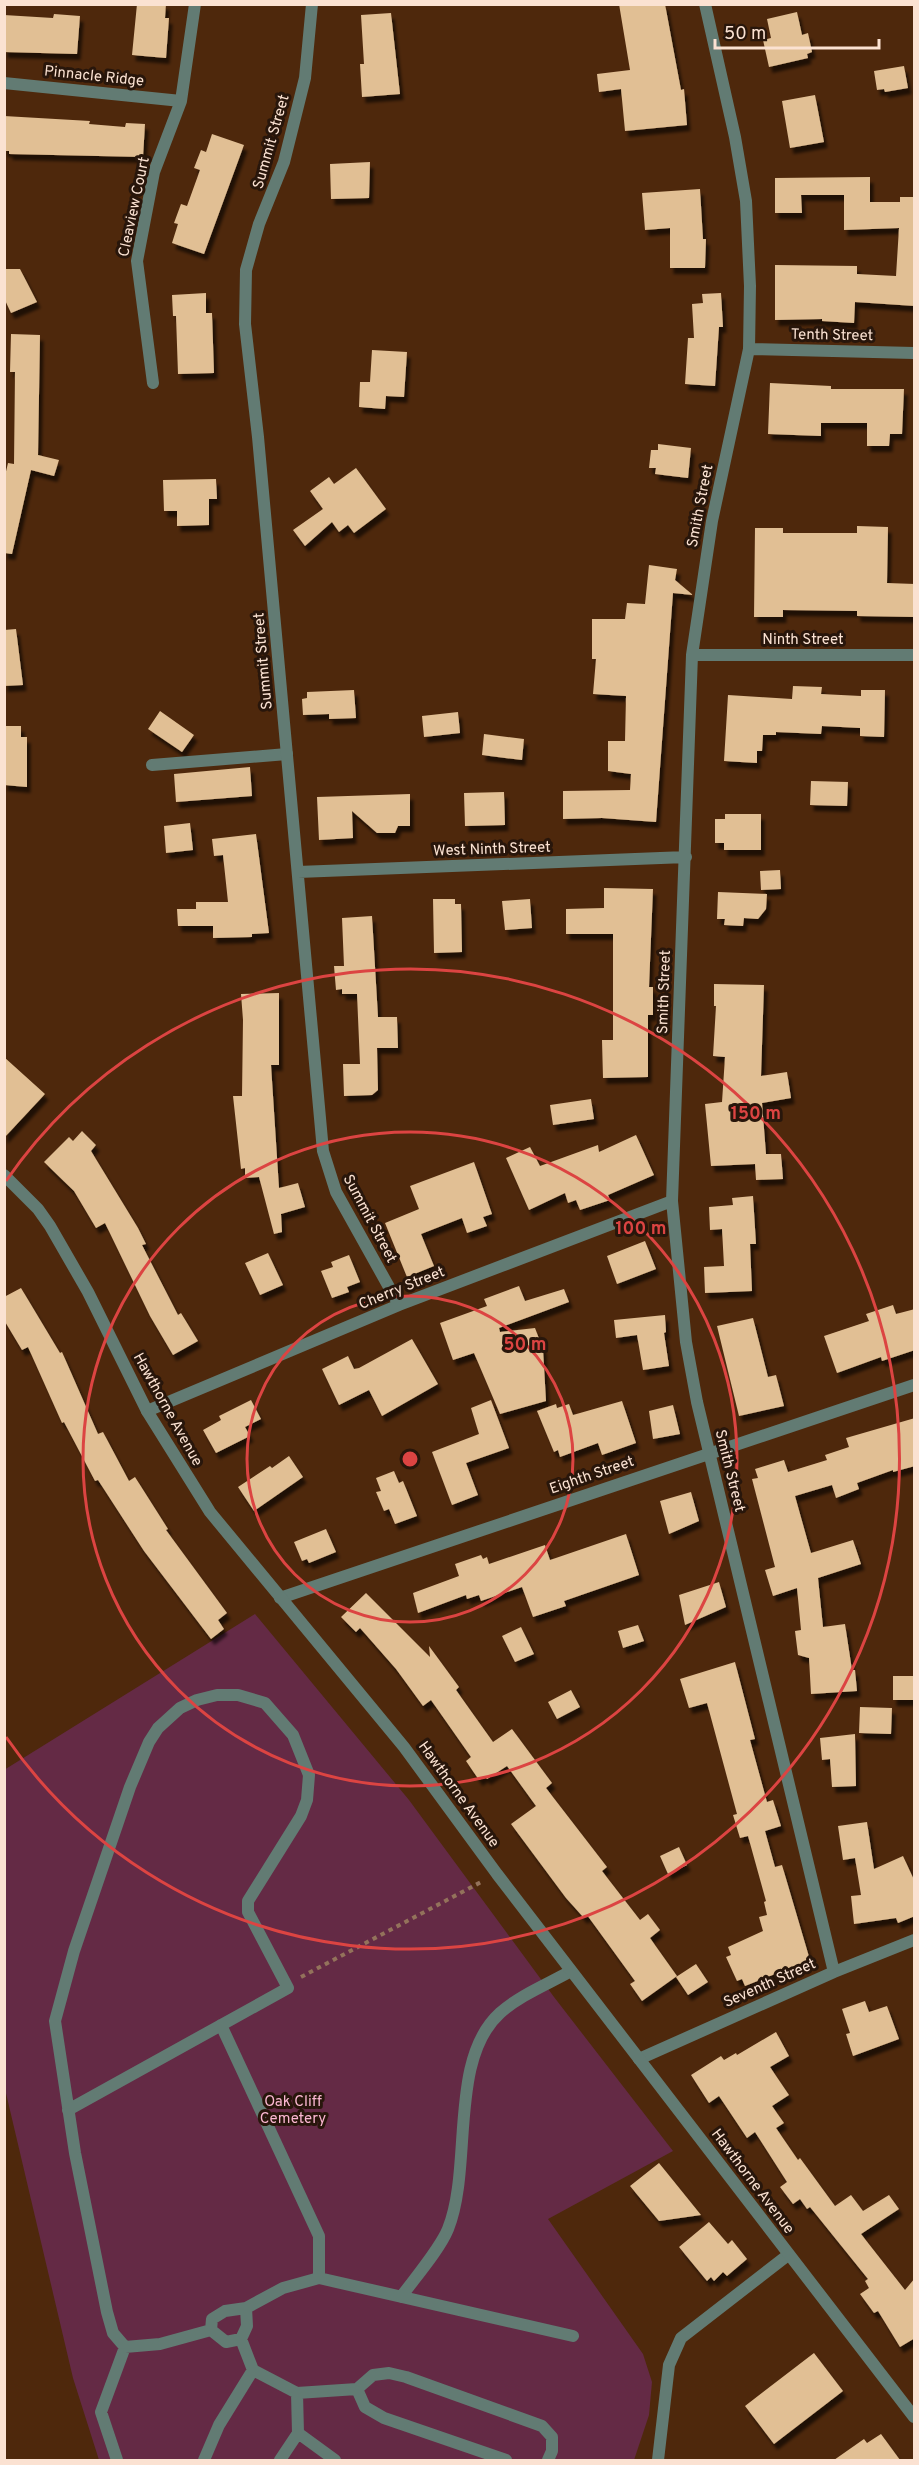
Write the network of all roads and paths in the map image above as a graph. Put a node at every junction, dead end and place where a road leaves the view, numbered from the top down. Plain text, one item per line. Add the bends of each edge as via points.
1 (195, 4) edge
2 (312, 4) edge
3 (705, 4) edge
4 (4, 83) edge
5 (181, 101) junction
6 (749, 349) junction
7 (915, 353) edge
8 (153, 383) dead end
9 (692, 655) junction
10 (915, 655) edge
11 (287, 754) junction
12 (152, 765) dead end
13 (686, 857) junction
14 (298, 872) junction
15 (6, 1181) edge
16 (672, 1201) junction
17 (399, 1305) junction
18 (915, 1385) edge
19 (147, 1411) junction
20 (709, 1452) junction
21 (280, 1598) junction
22 (497, 1874) junction
23 (915, 1940) edge
24 (572, 1971) junction
25 (834, 1972) junction
26 (286, 1985) junction
27 (221, 2025) junction
28 (639, 2059) junction
29 (68, 2110) junction
30 (788, 2255) junction
31 (319, 2278) junction
32 (401, 2297) junction
33 (246, 2308) junction
34 (211, 2330) junction
35 (573, 2336) dead end
36 (241, 2339) junction
37 (125, 2348) junction
38 (253, 2370) junction
39 (357, 2389) junction
40 (297, 2392) junction
41 (915, 2418) edge
42 (298, 2433) junction
43 (117, 2460) edge
44 (204, 2460) edge
45 (280, 2460) edge
46 (335, 2460) edge
47 (506, 2460) edge
48 (548, 2460) edge
49 (658, 2460) edge

1 - 5 street, Cleaview Court
2 - 11 street, Summit Street via 305,78 275,189 251,249 244,297
3 - 6 street, Smith Street via 746,201
4 - 5 street, Pinnacle Ridge
5 - 8 street, Cleaview Court via 154,172 137,261
6 - 7 street, Tenth Street
6 - 9 street, Smith Street via 712,521
9 - 10 street, Ninth Street
9 - 13 street, Smith Street
11 - 12 street
11 - 14 street, Summit Street
13 - 14 street, West Ninth Street
13 - 16 street, Smith Street
14 - 17 street, Summit Street via 323,1151 336,1192
15 - 19 street, Hawthorne Avenue via 50,1226 88,1292
16 - 17 street, Cherry Street
16 - 20 street, Smith Street via 686,1342
17 - 19 street, Cherry Street
18 - 20 street, Eighth Street
19 - 21 street, Hawthorne Avenue via 210,1512
20 - 21 street, Eighth Street
20 - 25 street, Smith Street
21 - 22 street, Hawthorne Avenue via 404,1747
22 - 24 street, Hawthorne Avenue
22 - 26 path
23 - 25 street, Seventh Street
24 - 28 street, Hawthorne Avenue
24 - 32 street via 499,2014 480,2045 469,2079 458,2181 447,2230
25 - 28 street, Seventh Street
26 - 27 street via 288,1988
26 - 29 street via 248,1912 248,1900 300,1816 307,1800 309,1775 293,1735 266,1703 238,1695 197,1700 169,1717 149,1742 74,1951 55,2021
27 - 29 street
27 - 31 street via 319,2236
28 - 30 street, Hawthorne Avenue
29 - 37 street via 107,2312 113,2333
30 - 41 street, Hawthorne Avenue
30 - 49 street via 681,2338 669,2365
31 - 32 street
31 - 33 street via 283,2288
32 - 35 street
33 - 34 street via 225,2311 212,2319
33 - 36 street via 247,2326
34 - 36 street via 226,2342
34 - 37 street
36 - 38 street
37 - 43 street via 101,2412
38 - 40 street
38 - 44 street via 219,2425
39 - 40 street
39 - 47 street via 365,2407 384,2418
39 - 48 street via 373,2375 389,2373 542,2426 552,2437
40 - 42 street
42 - 45 street
42 - 46 street

